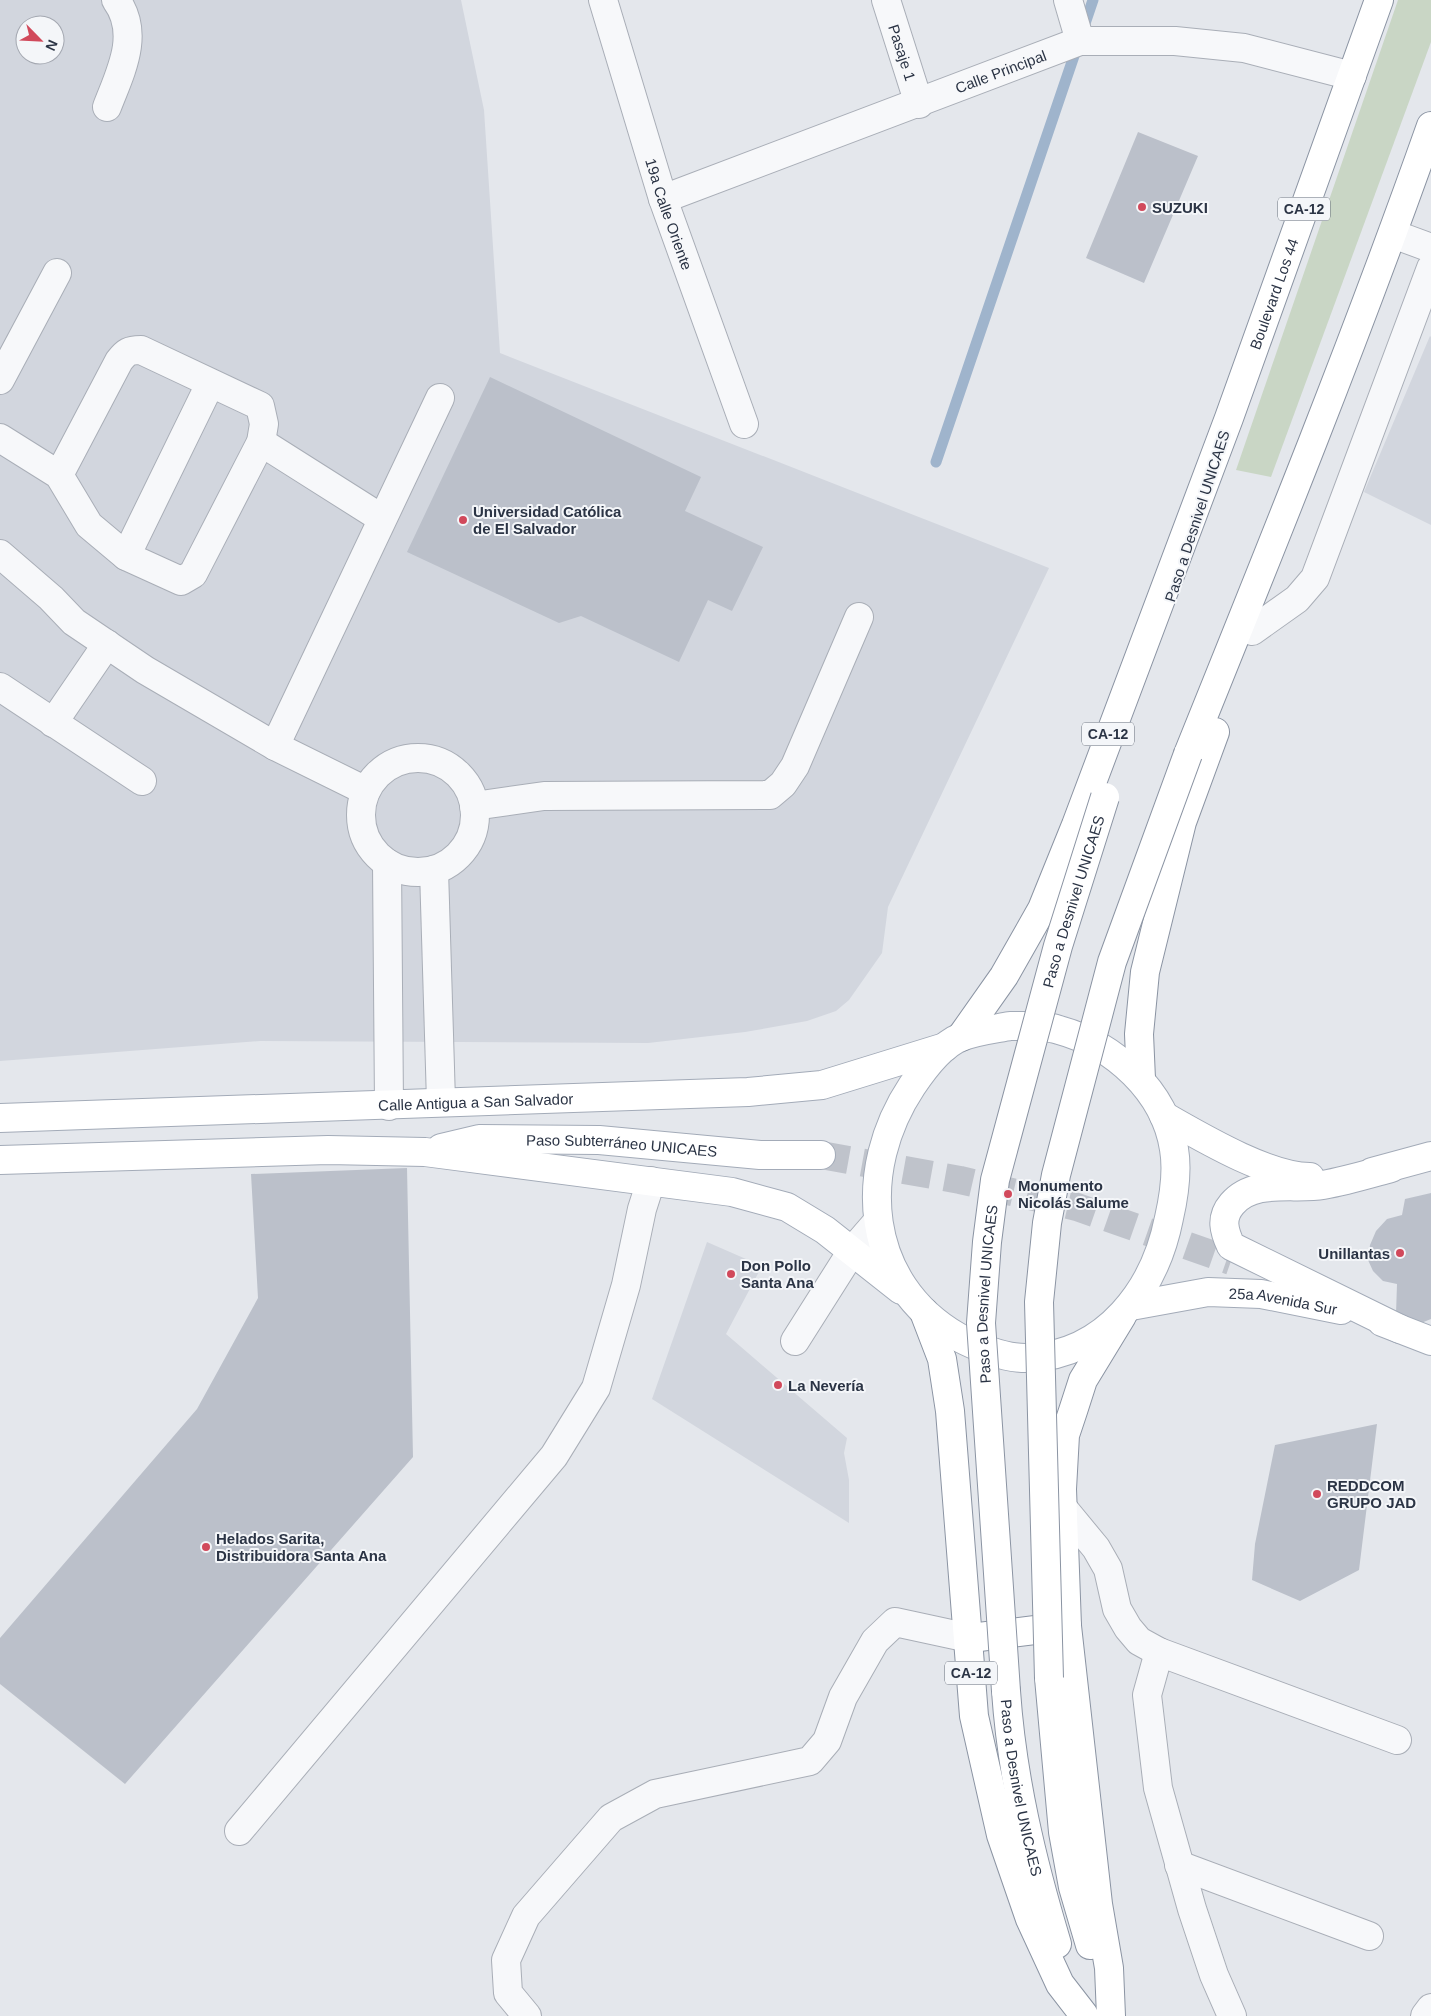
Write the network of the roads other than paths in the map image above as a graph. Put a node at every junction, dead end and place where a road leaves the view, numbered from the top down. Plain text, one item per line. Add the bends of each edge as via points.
1 (116, 0) edge
2 (603, 0) edge
3 (886, 0) edge
4 (1068, 0) edge
5 (1379, 0) edge
6 (1080, 42) junction
7 (1352, 76) junction
8 (919, 104) junction
9 (107, 108) dead end
10 (1431, 126) edge
11 (663, 199) junction
12 (1393, 234) junction
13 (1431, 248) edge
14 (1431, 268) edge
15 (57, 274) dead end
16 (0, 380) edge
17 (210, 384) junction
18 (440, 398) dead end
19 (1228, 418) junction
20 (744, 424) dead end
21 (0, 438) edge
22 (261, 442) junction
23 (59, 475) junction
24 (381, 518) junction
25 (1278, 532) junction
26 (0, 554) edge
27 (126, 556) junction
28 (859, 617) dead end
29 (1252, 631) junction
30 (107, 644) junction
31 (0, 687) edge
32 (53, 723) junction
33 (275, 746) junction
34 (142, 780) dead end
35 (366, 791) junction
36 (474, 806) junction
37 (387, 864) junction
38 (434, 870) junction
39 (954, 1042) junction
40 (1140, 1079) junction
41 (441, 1102) junction
42 (389, 1106) junction
43 (1164, 1116) junction
44 (0, 1118) edge
45 (425, 1152) junction
46 (821, 1155) tunnel mouth
47 (1431, 1156) edge
48 (0, 1160) edge
49 (1391, 1168) junction
50 (651, 1181) junction
51 (878, 1221) junction
52 (852, 1252) junction
53 (1231, 1261) tunnel mouth
54 (920, 1307) junction
55 (1126, 1311) junction
56 (1361, 1314) junction
57 (1400, 1329) junction
58 (795, 1341) dead end
59 (1431, 1341) edge
60 (1063, 1508) junction
61 (1067, 1626) junction
62 (969, 1638) junction
63 (1158, 1652) junction
64 (1397, 1740) dead end
65 (239, 1830) dead end
66 (1179, 1865) junction
67 (1369, 1936) dead end
68 (1431, 2008) edge
69 (527, 2016) edge
70 (1085, 2016) edge
71 (1111, 2016) edge
72 (1232, 2016) edge
73 (1425, 2016) edge

1 - 9 street via 127,25 128,52
2 - 11 street, 19a Calle Oriente
3 - 8 street, Pasaje 1
4 - 6 street
5 - 7 main road, Boulevard Los 44 / CA-12
6 - 7 street, Calle Principal via 1174,41 1244,48
6 - 8 street, Calle Principal
7 - 19 main road, Boulevard Los 44 / CA-12
8 - 11 street, Calle Principal
10 - 12 main road
11 - 20 street, 19a Calle Oriente
12 - 13 street
12 - 25 main road
14 - 29 street via 1315,578 1297,599
15 - 16 street
17 - 22 street via 260,406 264,424
17 - 23 street via 141,350 126,352
17 - 27 street
18 - 24 street
19 - 39 main road, CA-12 via 1042,909 1004,976
19 - 70 main road, Paso a Desnivel UNICAES, bridge via 1058,946 995,1180 987,1242 981,1323 1009,1730 1032,1856 1062,1960
21 - 23 street
22 - 24 street
22 - 27 street via 193,574 181,581
23 - 27 street via 89,525
24 - 33 street
25 - 29 main road
25 - 71 main road, bridge via 1188,754 1112,962 1056,1175 1047,1223 1039,1302 1049,1678 1063,1832 1073,1887
26 - 30 street via 74,622
28 - 36 street via 795,766 784,784 770,796 544,796
29 - 40 main road via 1182,822 1167,875 1140,1005
30 - 32 street
30 - 33 street via 145,670
31 - 32 street
32 - 34 street
33 - 35 street
35 - 36 street via 375,777 402,760 434,760 461,777
35 - 37 street via 361,807 366,839 374,853
36 - 38 street via 470,838 462,852
37 - 38 street via 418,873
37 - 42 street
38 - 41 street
39 - 40 main road, Calle Antigua a San Salvador via 1010,1026 1058,1029 1106,1051
39 - 41 main road, Calle Antigua a San Salvador via 822,1085 748,1092
39 - 51 main road via 918,1078 896,1111 878,1168
40 - 43 main road, Calle Antigua a San Salvador
41 - 42 main road, Calle Antigua a San Salvador
42 - 44 main road, Calle Antigua a San Salvador
43 - 49 main road via 1256,1162 1301,1177 1360,1175
43 - 55 main road via 1174,1148 1172,1206 1156,1264
45 - 46 main road, Paso Subterráneo UNICAES via 479,1139 599,1140 760,1155
45 - 48 main road via 328,1150
45 - 50 main road
47 - 49 main road
49 - 57 main road via 1322,1186 1252,1190 1237,1197 1225,1212 1224,1232 1231,1246
50 - 52 main road via 732,1192 787,1207 825,1230
50 - 65 street via 626,1285 596,1388 554,1456
51 - 52 street
51 - 54 main road via 888,1258 900,1281
52 - 54 main road
52 - 58 street
53 - 56 main road
54 - 55 main road via 945,1328 979,1347 1029,1358 1082,1345 1098,1336
54 - 62 main road, CA-12 via 942,1359 950,1411
55 - 56 main road, 25a Avenida Sur via 1208,1292 1261,1294
55 - 60 main road via 1083,1380 1072,1411 1065,1435
56 - 57 main road, 25a Avenida Sur
57 - 59 main road, 25a Avenida Sur
60 - 61 main road
60 - 63 street via 1096,1548 1108,1569 1117,1609 1128,1628 1140,1641
61 - 62 main road
61 - 71 main road via 1098,1904 1109,1968
62 - 69 street via 896,1622 875,1641 843,1698 827,1741 810,1760 655,1794 612,1818 526,1916 506,1960 508,1993
62 - 70 main road, CA-12 via 974,1716 1001,1835 1030,1920 1060,1984
63 - 64 street
63 - 66 street via 1148,1695 1149,1716 1158,1788
66 - 67 street
66 - 72 street via 1214,1975
68 - 73 street

